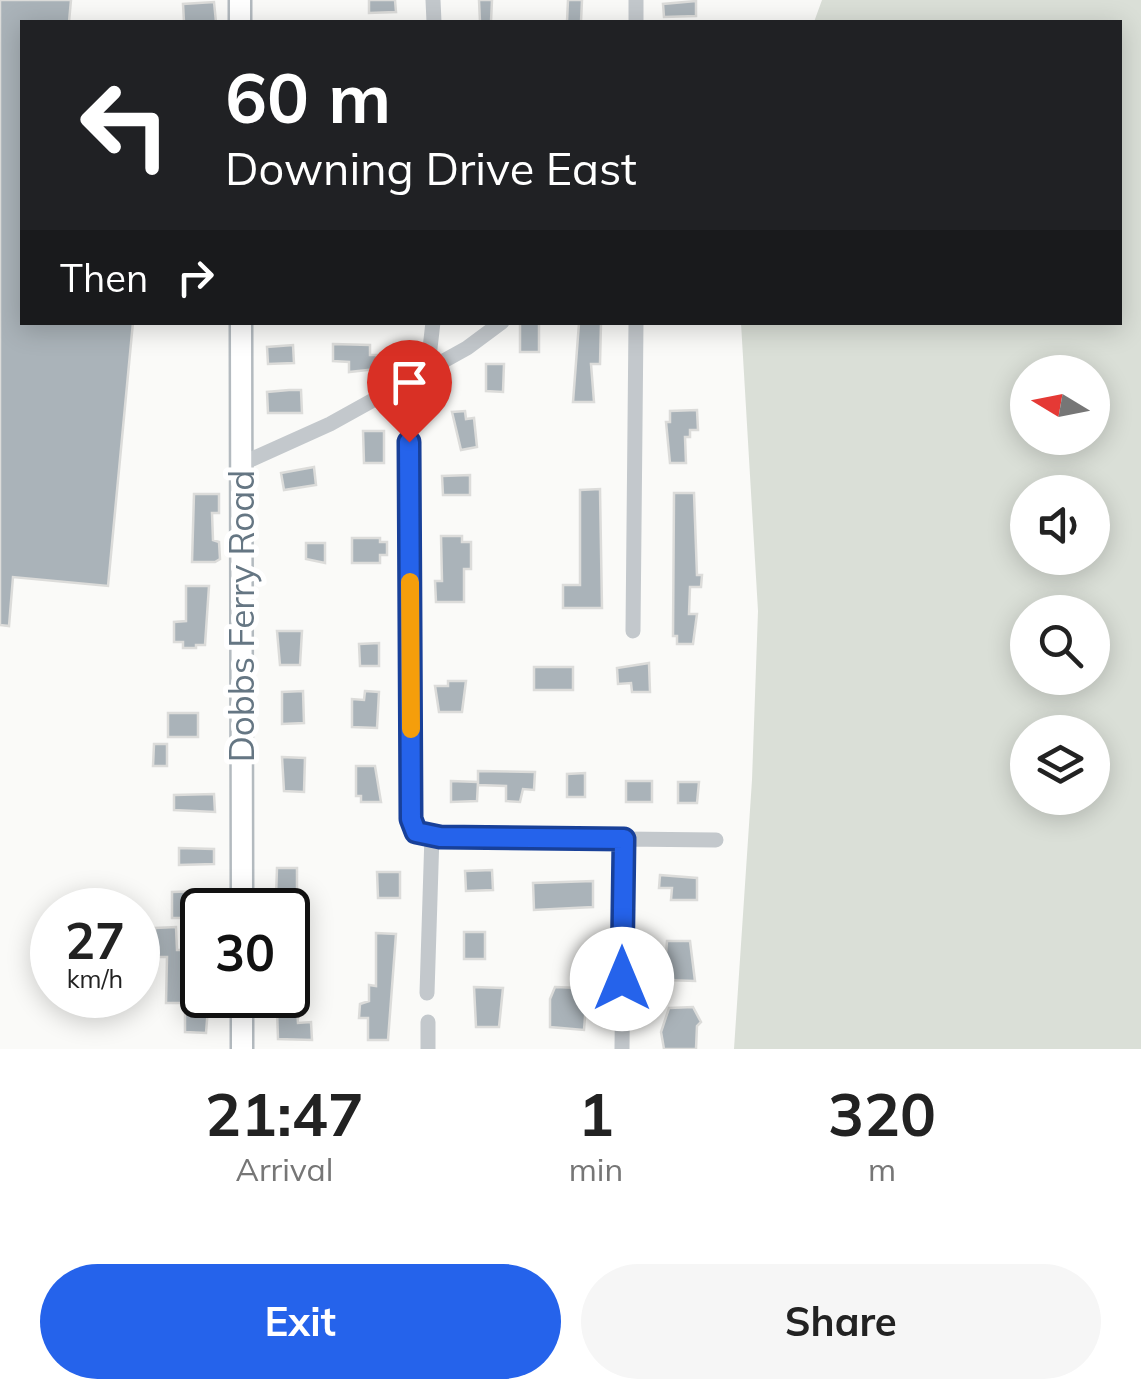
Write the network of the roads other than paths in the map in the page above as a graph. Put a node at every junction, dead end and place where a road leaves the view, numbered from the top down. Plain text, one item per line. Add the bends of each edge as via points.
1 (241, 325) edge
2 (433, 325) edge
3 (497, 325) edge
4 (636, 325) edge
5 (426, 371) junction
6 (241, 464) junction
7 (634, 631) dead end
8 (432, 836) junction
9 (624, 839) junction
10 (716, 840) dead end
11 (242, 888) edge
12 (427, 993) dead end
13 (242, 1018) edge
14 (428, 1022) dead end
15 (242, 1049) edge
16 (428, 1049) edge
17 (622, 1049) edge

1 - 6 main road, Dobbs Ferry Road
2 - 5 street
3 - 5 street
4 - 7 street
5 - 6 street
5 - 8 street via 408,404 411,819 416,832
6 - 11 main road, Dobbs Ferry Road
8 - 9 street
8 - 12 street
9 - 10 street
9 - 17 street
13 - 15 main road
14 - 16 street

